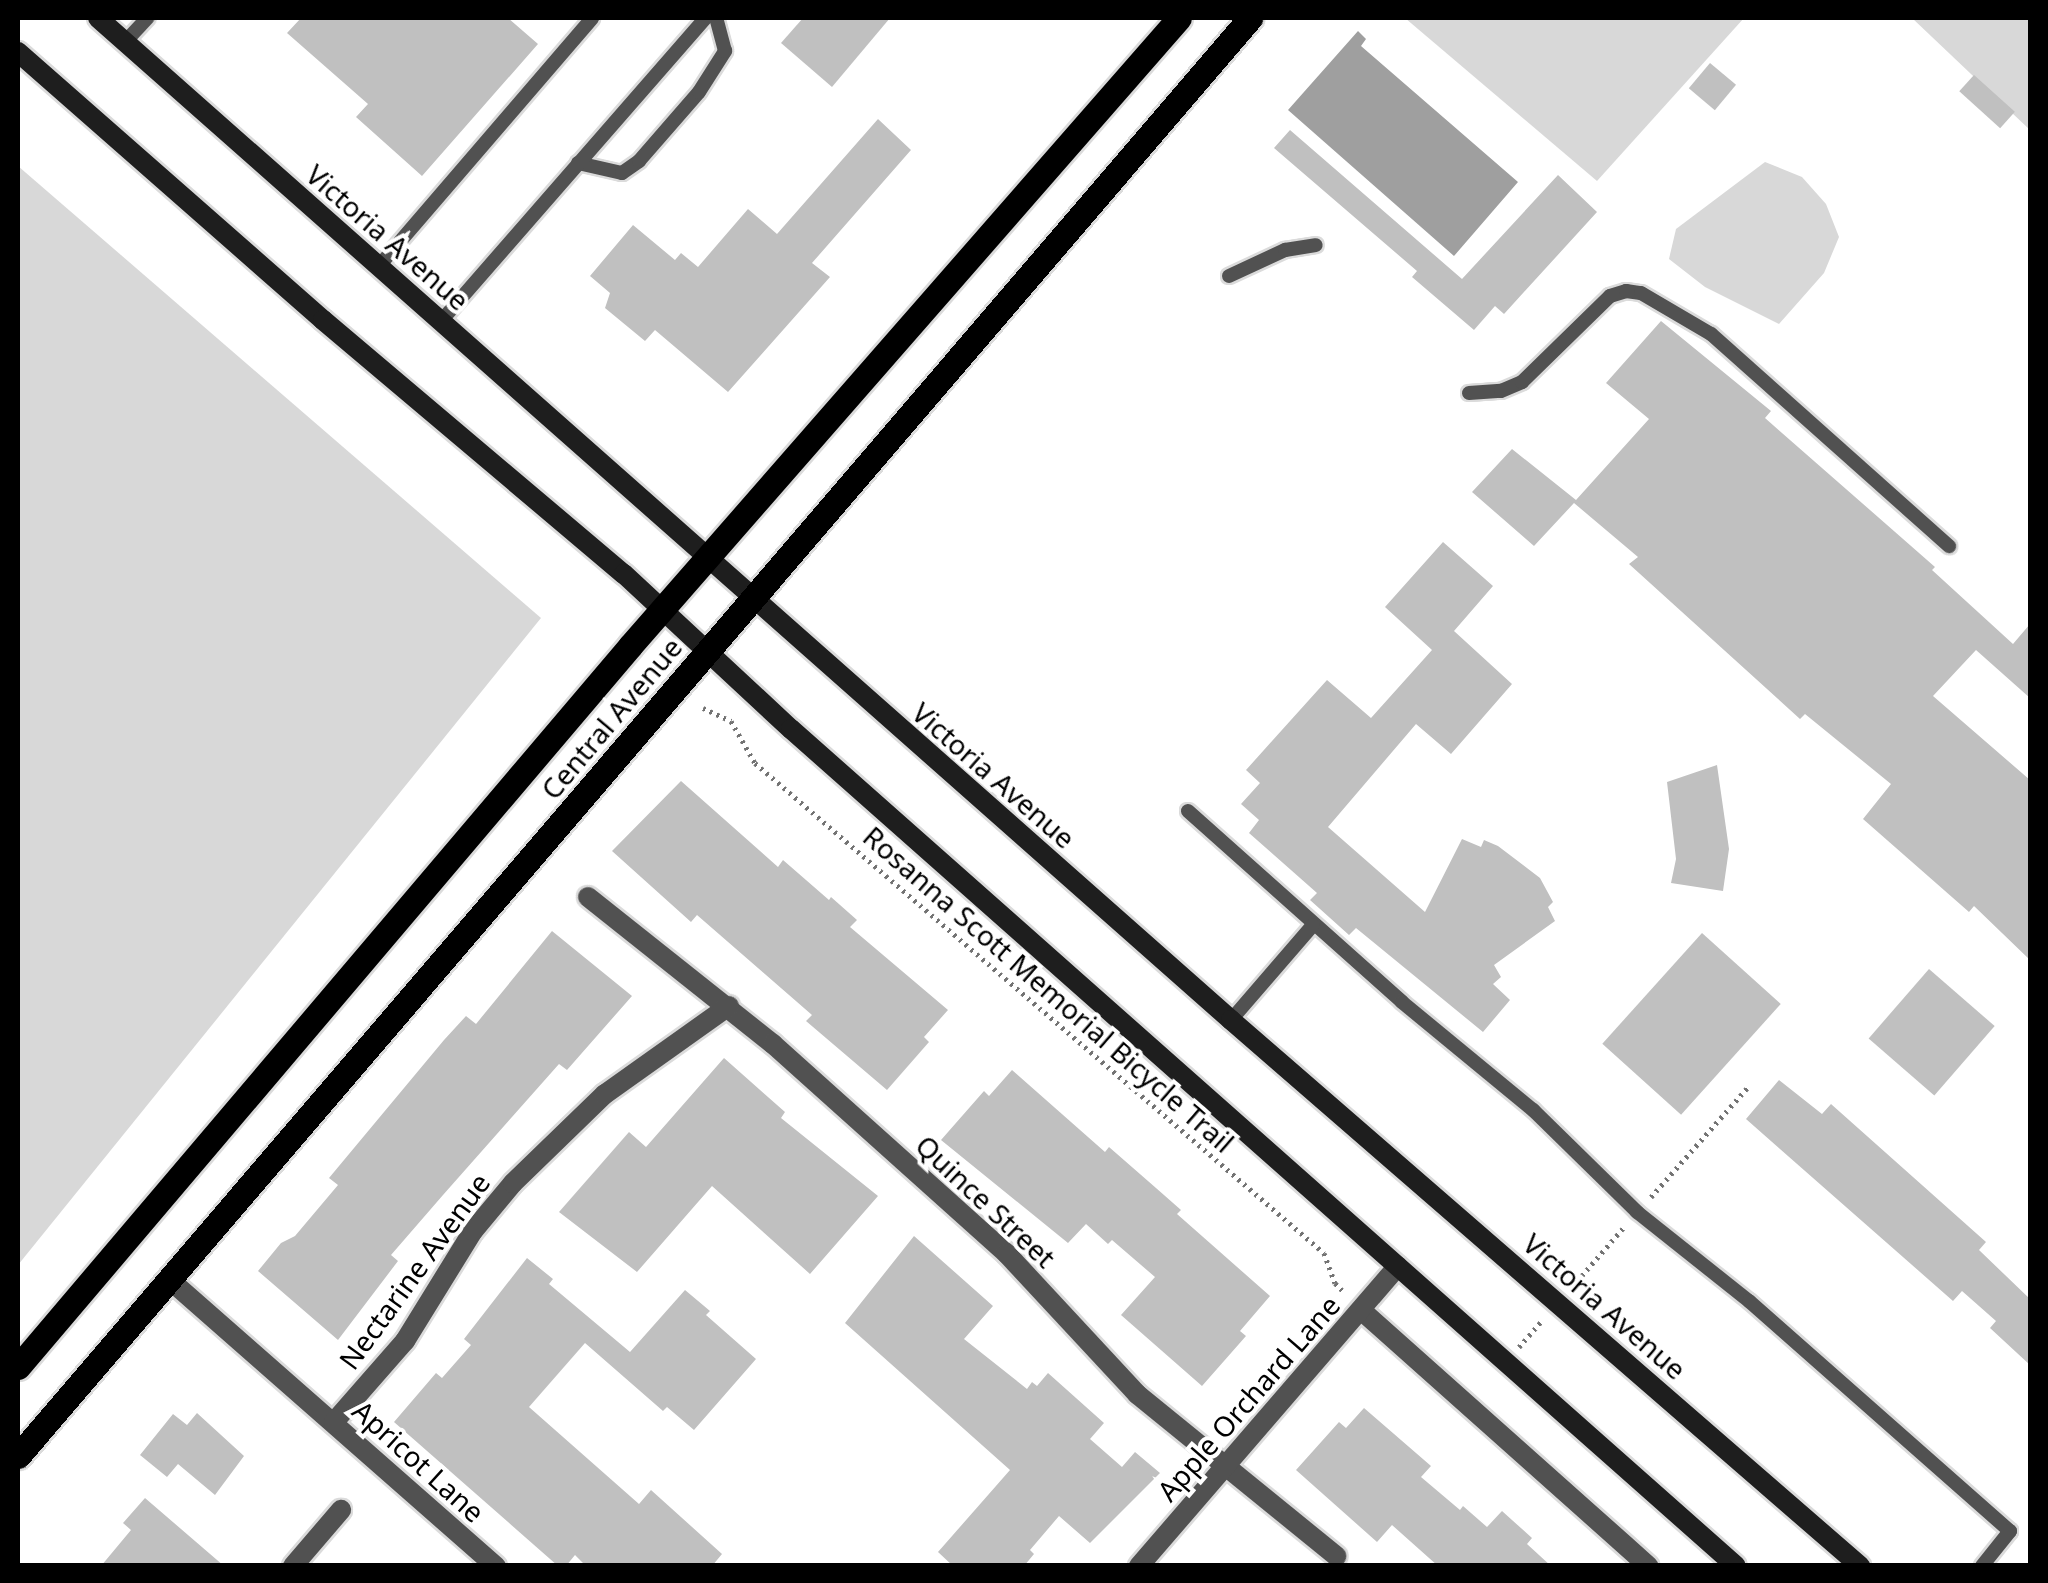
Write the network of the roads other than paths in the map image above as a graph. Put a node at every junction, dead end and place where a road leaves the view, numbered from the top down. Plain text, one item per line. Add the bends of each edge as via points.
1 (98, 18) edge
2 (147, 18) edge
3 (592, 18) edge
4 (705, 18) edge
5 (716, 18) edge
6 (1180, 18) edge
7 (1250, 18) edge
8 (125, 42) junction
9 (18, 52) edge
10 (578, 163) junction
11 (1316, 245) dead end
12 (380, 266) junction
13 (1229, 276) dead end
14 (442, 320) junction
15 (1469, 393) dead end
16 (1949, 546) dead end
17 (708, 557) junction
18 (753, 600) junction
19 (663, 608) junction
20 (708, 650) junction
21 (1188, 811) dead end
22 (588, 897) dead end
23 (1314, 925) junction
24 (729, 1006) junction
25 (1230, 1020) junction
26 (1398, 1266) junction
27 (170, 1280) junction
28 (1362, 1310) junction
29 (18, 1367) edge
30 (334, 1422) junction
31 (18, 1456) edge
32 (1226, 1466) junction
33 (341, 1510) dead end
34 (1336, 1556) dead end
35 (293, 1566) edge
36 (496, 1566) edge
37 (1138, 1566) edge
38 (1648, 1566) edge
39 (1736, 1566) edge
40 (1860, 1566) edge
41 (1982, 1566) edge

1 - 8 main road, Victoria Avenue
2 - 8 lane
3 - 12 lane
4 - 10 lane
5 - 10 lane via 724,51 699,92 640,161 622,172
6 - 17 main road, Central Avenue
7 - 18 main road, Central Avenue
8 - 12 main road, Victoria Avenue
9 - 19 main road
10 - 14 lane
11 - 13 lane via 1284,250
12 - 14 main road, Victoria Avenue
14 - 17 main road, Victoria Avenue
15 - 16 lane via 1501,392 1522,382 1610,296 1641,293 1710,334
17 - 18 main road, Victoria Avenue
17 - 19 main road, Central Avenue
18 - 20 main road, Central Avenue
18 - 25 main road, Victoria Avenue
19 - 20 main road
19 - 29 main road, Central Avenue
20 - 26 main road
20 - 27 main road, Central Avenue
21 - 23 lane
22 - 24 street, Quince Street
23 - 25 lane
23 - 41 lane via 2010,1531
24 - 30 street, Nectarine Avenue via 605,1094 513,1183 473,1231 405,1341
24 - 32 street, Quince Street via 1007,1254 1137,1394
25 - 40 main road, Victoria Avenue
26 - 28 street, Apple Orchard Lane
26 - 39 main road
27 - 30 street, Apricot Lane
27 - 31 main road, Central Avenue
28 - 32 street, Apple Orchard Lane
28 - 38 street
30 - 36 street, Apricot Lane
32 - 34 street, Quince Street
32 - 37 street, Apple Orchard Lane
33 - 35 street

